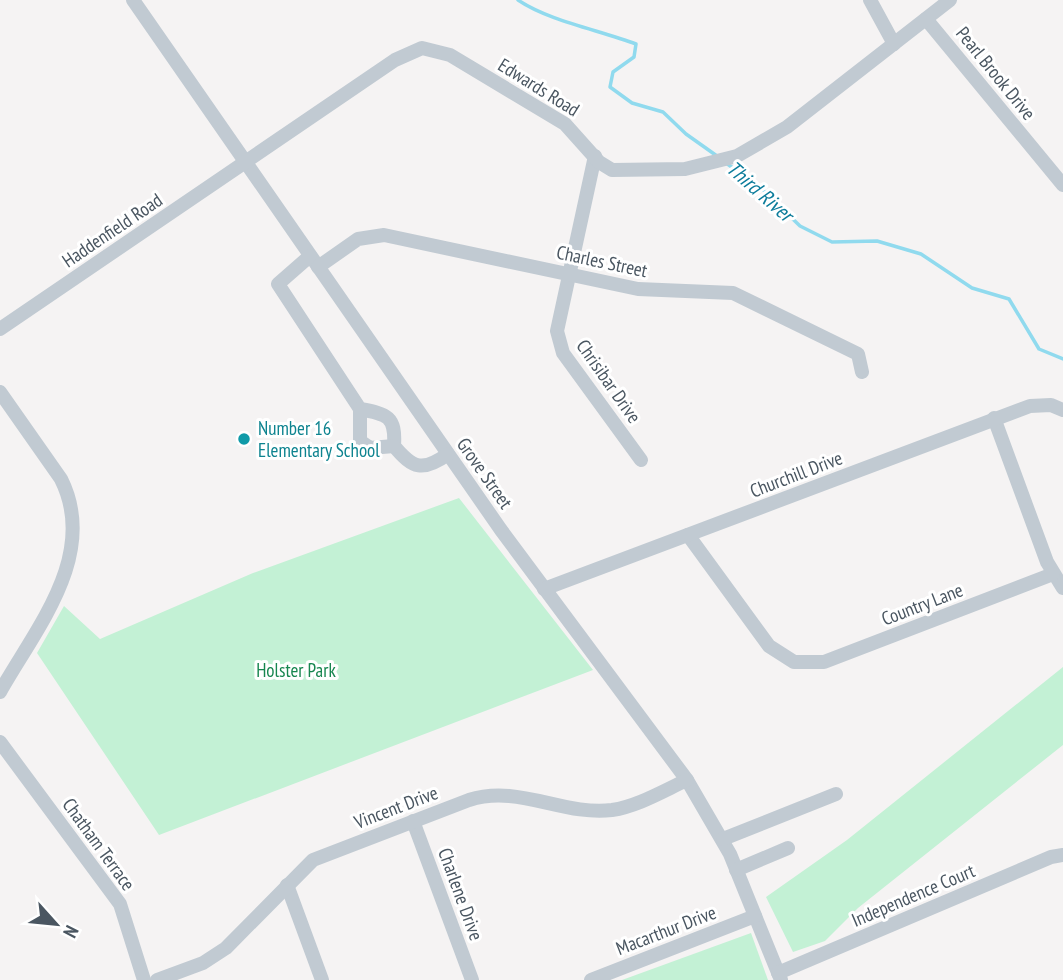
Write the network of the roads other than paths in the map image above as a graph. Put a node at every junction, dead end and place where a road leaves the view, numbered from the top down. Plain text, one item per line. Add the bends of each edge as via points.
1 (133, 0) edge
2 (870, 0) edge
3 (950, 0) edge
4 (926, 19) junction
5 (894, 44) junction
6 (595, 156) junction
7 (246, 163) junction
8 (1063, 185) edge
9 (314, 261) junction
10 (568, 274) junction
11 (0, 329) edge
12 (862, 372) dead end
13 (0, 392) edge
14 (360, 409) junction
15 (1063, 410) edge
16 (994, 418) junction
17 (394, 446) junction
18 (448, 454) junction
19 (641, 460) dead end
20 (688, 535) junction
21 (1053, 574) junction
22 (1063, 588) edge
23 (544, 589) junction
24 (0, 692) edge
25 (0, 742) edge
26 (687, 780) junction
27 (836, 794) dead end
28 (413, 821) junction
29 (723, 839) junction
30 (789, 848) dead end
31 (1063, 855) edge
32 (736, 870) junction
33 (287, 885) junction
34 (755, 916) junction
35 (779, 976) edge
36 (144, 980) edge
37 (157, 980) edge
38 (322, 980) edge
39 (472, 980) edge
40 (591, 980) edge

1 - 7 street, Grove Street
2 - 5 street
3 - 4 street, Edwards Road
4 - 5 street, Edwards Road
4 - 8 street, Pearl Brook Drive
5 - 6 street, Edwards Road via 798,120 737,156 685,169 638,172 612,170
6 - 7 street, Edwards Road via 574,131 543,109 450,55 422,48 396,60
6 - 10 street, Chrisibar Drive
7 - 9 street, Grove Street
7 - 11 street, Haddenfield Road
9 - 10 street, Charles Street via 358,239 384,235
9 - 14 street, Charles Street via 278,284
9 - 18 street, Grove Street
10 - 12 street, Charles Street via 649,290 733,293 858,354
10 - 19 street, Chrisibar Drive via 557,322 560,346
13 - 24 street via 61,480 74,528 65,577
14 - 17 street via 391,420
14 - 17 street via 360,441 370,448
15 - 16 street, Churchill Drive via 1039,404
16 - 20 street, Churchill Drive
16 - 21 street
17 - 18 street via 405,460 418,466 432,465
18 - 23 street, Grove Street
20 - 21 street, Country Lane via 769,646 785,658 804,663 824,662
20 - 23 street, Churchill Drive
21 - 22 street
23 - 26 street, Grove Street
25 - 36 street, Chatham Terrace via 120,904
26 - 28 street, Vincent Drive via 612,810 495,794
26 - 29 street, Grove Street
27 - 29 street
28 - 33 street, Vincent Drive via 313,860
28 - 39 street, Charlene Drive
29 - 32 street, Grove Street
30 - 32 street
31 - 35 street, Independence Court
32 - 34 street, Grove Street
33 - 37 street, Vincent Drive via 214,957
33 - 38 street
34 - 35 street, Grove Street
34 - 40 street, Macarthur Drive

